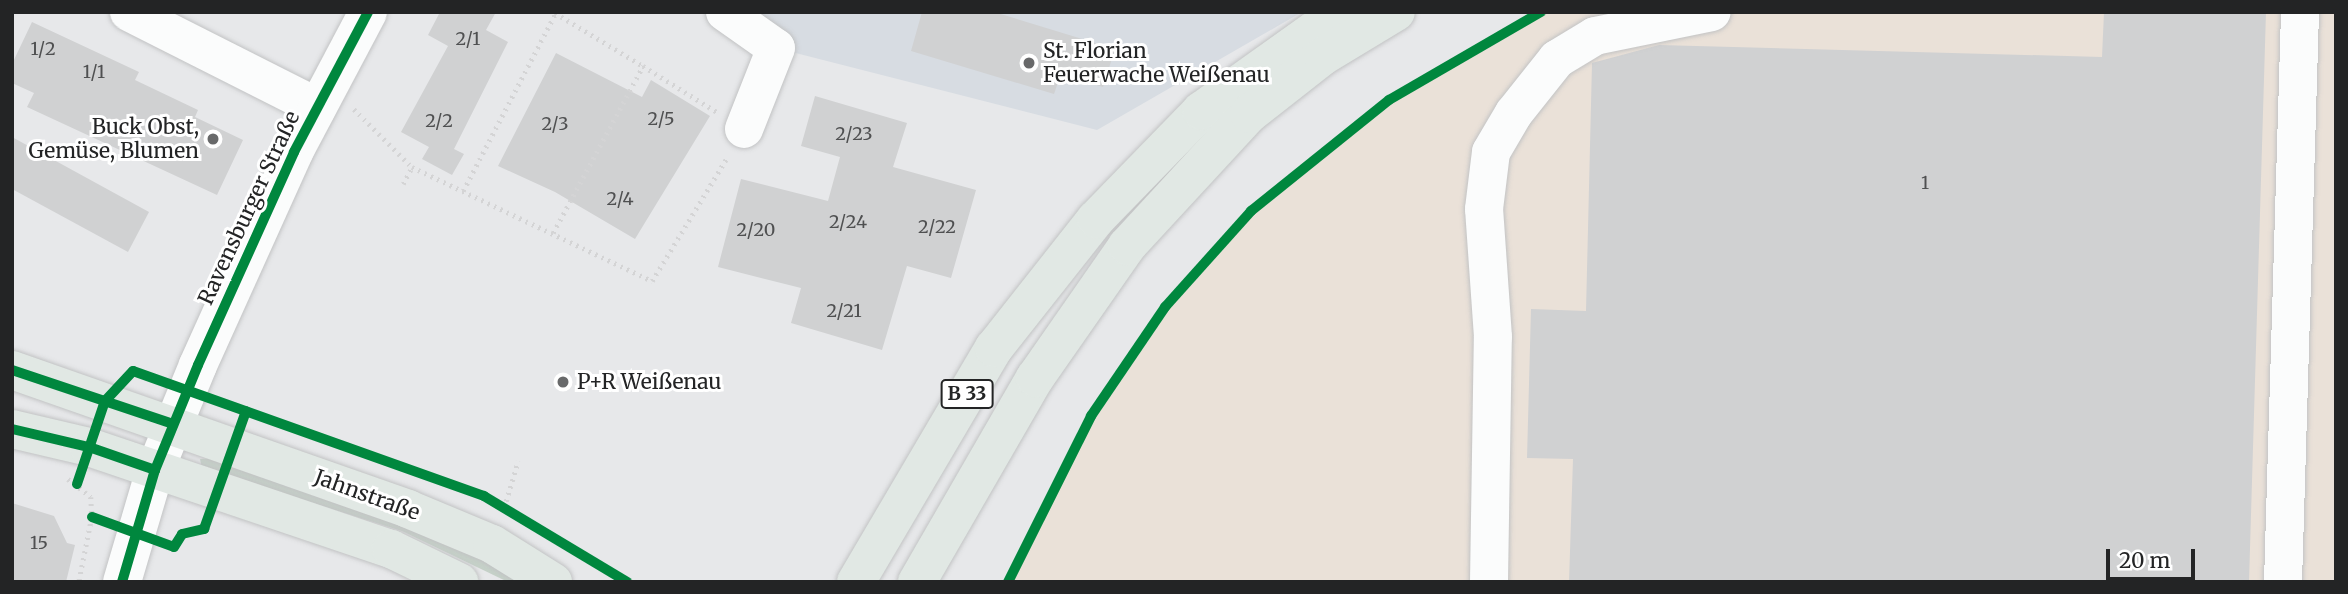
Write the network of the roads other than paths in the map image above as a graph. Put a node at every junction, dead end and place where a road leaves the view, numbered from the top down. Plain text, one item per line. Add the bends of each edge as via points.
1 (129, 12) edge
2 (369, 12) edge
3 (725, 12) edge
4 (1340, 12) edge
5 (1396, 12) edge
6 (1712, 12) edge
7 (2300, 12) edge
8 (167, 20) edge
9 (324, 96) junction
10 (744, 129) road end
11 (12, 370) edge
12 (173, 425) junction
13 (12, 429) edge
14 (155, 470) junction
15 (122, 582) edge
16 (459, 582) edge
17 (553, 582) edge
18 (856, 582) edge
19 (916, 582) edge
20 (1489, 582) edge
21 (2283, 582) edge

1 - 8 street
2 - 9 street, Ravensburger Straße
3 - 10 street via 776,48
4 - 18 main road, B 33 via 1201,111 1096,219 995,348
5 - 19 main road, B 33 via 1323,56 1249,114 1127,246 1035,378
6 - 20 street via 1595,36 1557,59 1514,113 1492,152 1484,209 1493,337
7 - 21 street
8 - 9 street
9 - 12 street, Ravensburger Straße
11 - 12 main road, Jahnstraße
12 - 14 street
12 - 17 main road, Jahnstraße via 419,513 492,544
13 - 14 main road, Jahnstraße via 89,447
14 - 15 street
14 - 16 main road, Jahnstraße via 391,550

